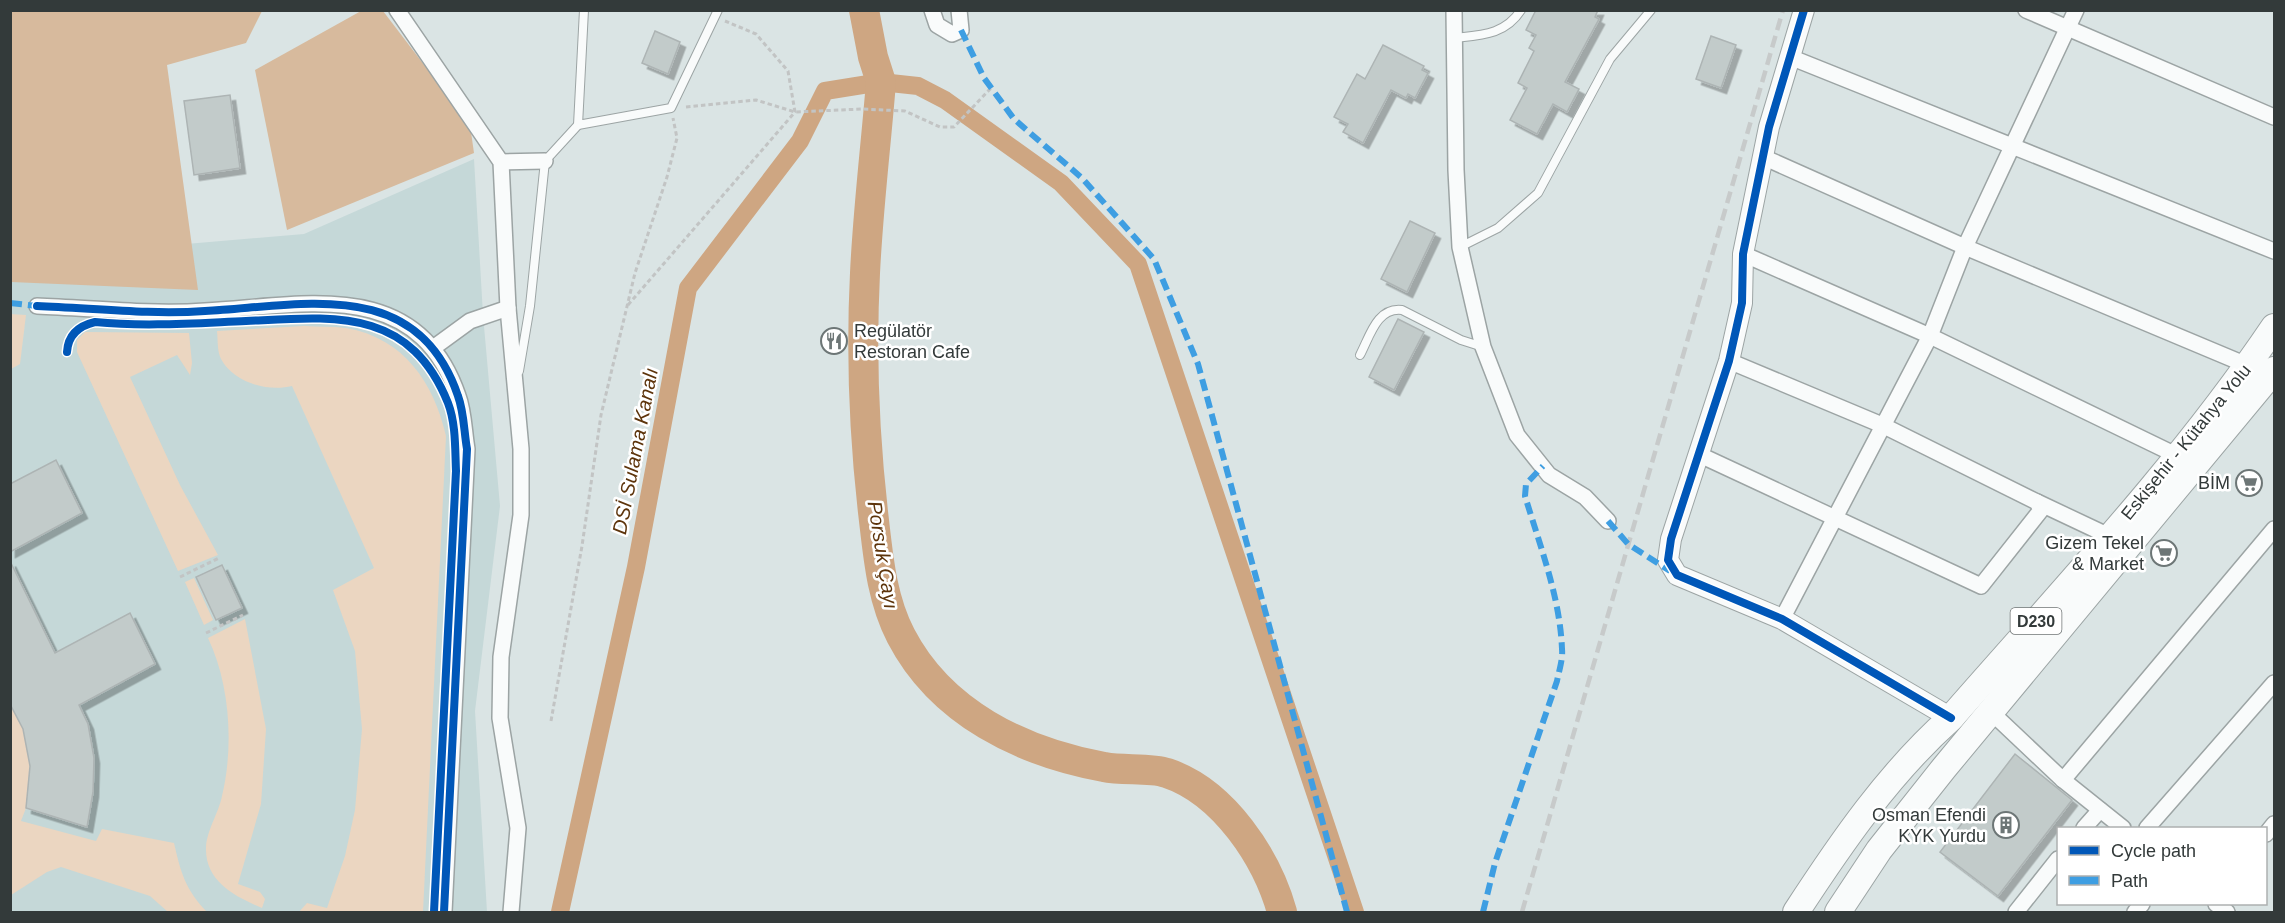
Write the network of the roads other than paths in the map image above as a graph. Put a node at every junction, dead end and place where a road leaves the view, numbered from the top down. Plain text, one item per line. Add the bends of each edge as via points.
1 (397, 10) edge
2 (584, 10) edge
3 (932, 10) edge
4 (959, 10) edge
5 (1454, 10) edge
6 (1521, 10) edge
7 (1651, 10) edge
8 (1804, 10) edge
9 (2026, 10) edge
10 (2076, 10) edge
11 (716, 14) edge
12 (2067, 28) junction
13 (1454, 38) junction
14 (1790, 57) junction
15 (2274, 117) edge
16 (578, 125) junction
17 (2012, 144) junction
18 (1763, 157) junction
19 (545, 161) junction
20 (501, 162) junction
21 (1460, 247) junction
22 (1965, 247) junction
23 (2274, 251) edge
24 (1743, 254) junction
25 (37, 306) dead end
26 (508, 308) junction
27 (2274, 327) edge
28 (1930, 336) junction
29 (1483, 347) junction
30 (433, 348) junction
31 (1360, 355) dead end
32 (1729, 361) junction
33 (2249, 366) junction
34 (2274, 370) edge
35 (516, 385) junction
36 (1882, 425) junction
37 (1700, 455) junction
38 (2178, 456) junction
39 (2037, 502) junction
40 (1833, 518) junction
41 (1608, 521) dead end
42 (2274, 529) edge
43 (2109, 536) junction
44 (1782, 619) junction
45 (2274, 683) edge
46 (1991, 712) junction
47 (1951, 718) junction
48 (2063, 780) junction
49 (2100, 810) junction
50 (2085, 827) edge
51 (2122, 827) edge
52 (2148, 827) edge
53 (2057, 861) edge
54 (444, 912) edge
55 (511, 912) edge
56 (1796, 912) edge
57 (1838, 912) edge
58 (2016, 912) edge

1 - 20 street
2 - 16 lane
3 - 4 street via 937,25 952,34 961,30
5 - 13 street
6 - 13 lane via 1498,31
7 - 21 lane via 1610,59 1538,193 1498,228
8 - 14 street
9 - 12 street
10 - 12 street
11 - 16 lane via 671,108
12 - 15 street
12 - 17 street
13 - 21 street
14 - 17 street
14 - 18 street
16 - 19 lane
17 - 22 street
17 - 23 street
18 - 22 street
18 - 24 street
19 - 20 street
19 - 35 lane via 530,306
20 - 26 street
21 - 29 street
22 - 28 street
22 - 33 street
24 - 28 street
24 - 32 street via 1742,303
25 - 30 street via 202,312 323,302 356,305 399,321
26 - 30 street via 470,321
26 - 35 street
27 - 33 highway, Eskişehir - Kütahya Yolu / D230
28 - 36 street
28 - 38 street
29 - 31 lane via 1395,309 1380,316
29 - 41 street via 1516,435 1549,475 1585,496
30 - 54 street via 458,396 467,449
32 - 36 street
32 - 37 street
33 - 38 highway, Eskişehir - Kütahya Yolu / D230
34 - 46 highway, Eskişehir - Kütahya Yolu / D230
35 - 55 street via 521,515 501,657 500,718 518,828
36 - 39 street
36 - 40 street
37 - 40 street
37 - 44 street via 1671,539 1668,560 1677,575
38 - 43 highway, Eskişehir - Kütahya Yolu / D230
39 - 40 street via 2041,510 1981,585
39 - 43 street
40 - 44 street
42 - 48 street
43 - 47 highway, Eskişehir - Kütahya Yolu / D230
44 - 47 street
45 - 52 street
46 - 48 street
46 - 57 highway, Eskişehir - Kütahya Yolu / D230 via 1879,850
47 - 56 highway, Eskişehir - Kütahya Yolu / D230 via 1921,745 1850,832
48 - 49 street
49 - 50 street
49 - 51 street
53 - 58 street

